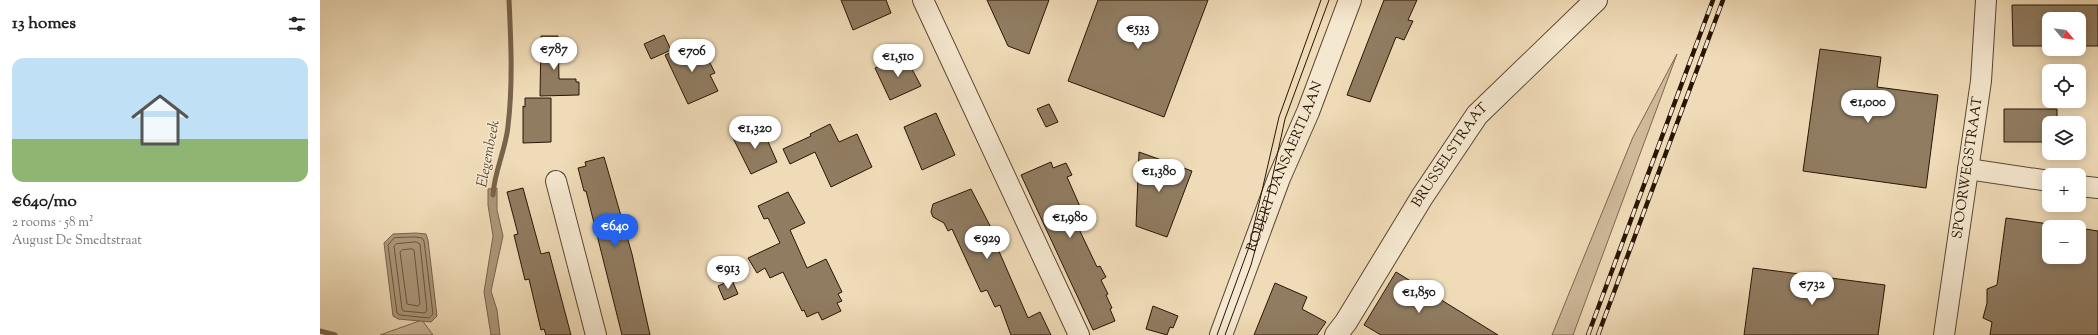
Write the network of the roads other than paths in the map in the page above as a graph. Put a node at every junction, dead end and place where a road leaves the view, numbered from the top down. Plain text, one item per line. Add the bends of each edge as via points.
1 (923, 0) edge
2 (1350, 0) edge
3 (1596, 0) edge
4 (1986, 0) edge
5 (1968, 169) junction
6 (2042, 180) edge
7 (556, 181) dead end
8 (2086, 187) edge
9 (2098, 188) edge
10 (596, 335) edge
11 (1079, 335) edge
12 (1221, 335) edge
13 (1336, 335) edge
14 (1944, 335) edge

1 - 11 street
2 - 12 street, ROBERT DANSAERTLAAN
3 - 13 street, BRUSSELSTRAAT via 1477,115 1422,196
4 - 5 street, SPOORWEGSTRAAT via 1981,80
5 - 6 street
5 - 14 street, SPOORWEGSTRAAT
7 - 10 street
8 - 9 street

